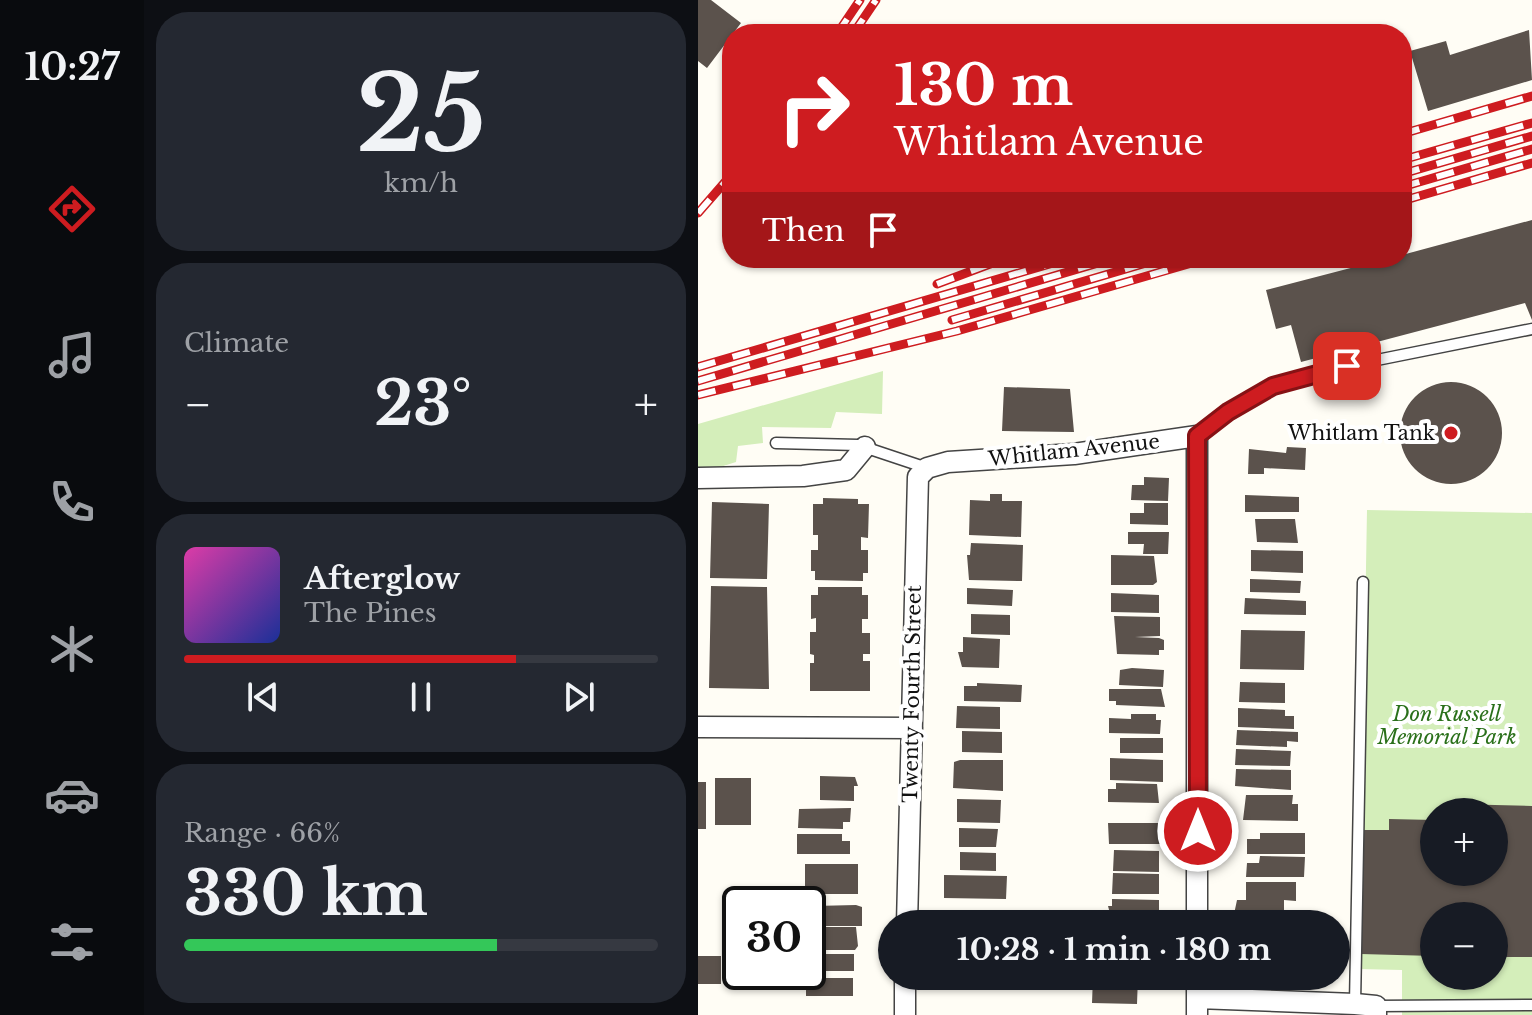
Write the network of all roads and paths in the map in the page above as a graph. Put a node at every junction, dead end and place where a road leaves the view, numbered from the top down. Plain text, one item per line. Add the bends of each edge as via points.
1 (1532, 329) edge
2 (1197, 436) junction
3 (776, 443) dead end
4 (865, 447) junction
5 (927, 468) junction
6 (698, 478) edge
7 (1363, 582) dead end
8 (698, 727) edge
9 (912, 728) junction
10 (907, 910) edge
11 (1197, 910) edge
12 (905, 990) edge
13 (1355, 1004) junction
14 (1532, 1005) edge
15 (1197, 1006) edge
16 (1376, 1011) edge
17 (905, 1015) edge

1 - 2 lane, Whitlam Avenue via 1273,386
2 - 5 street, Whitlam Avenue
2 - 11 street
3 - 4 lane
4 - 5 lane
4 - 6 street via 846,470
5 - 9 street, Twenty Fourth Street via 918,477 916,492
7 - 13 lane
8 - 9 street
9 - 10 street, Twenty Fourth Street
12 - 17 street
13 - 15 street
13 - 16 street
14 - 16 lane

